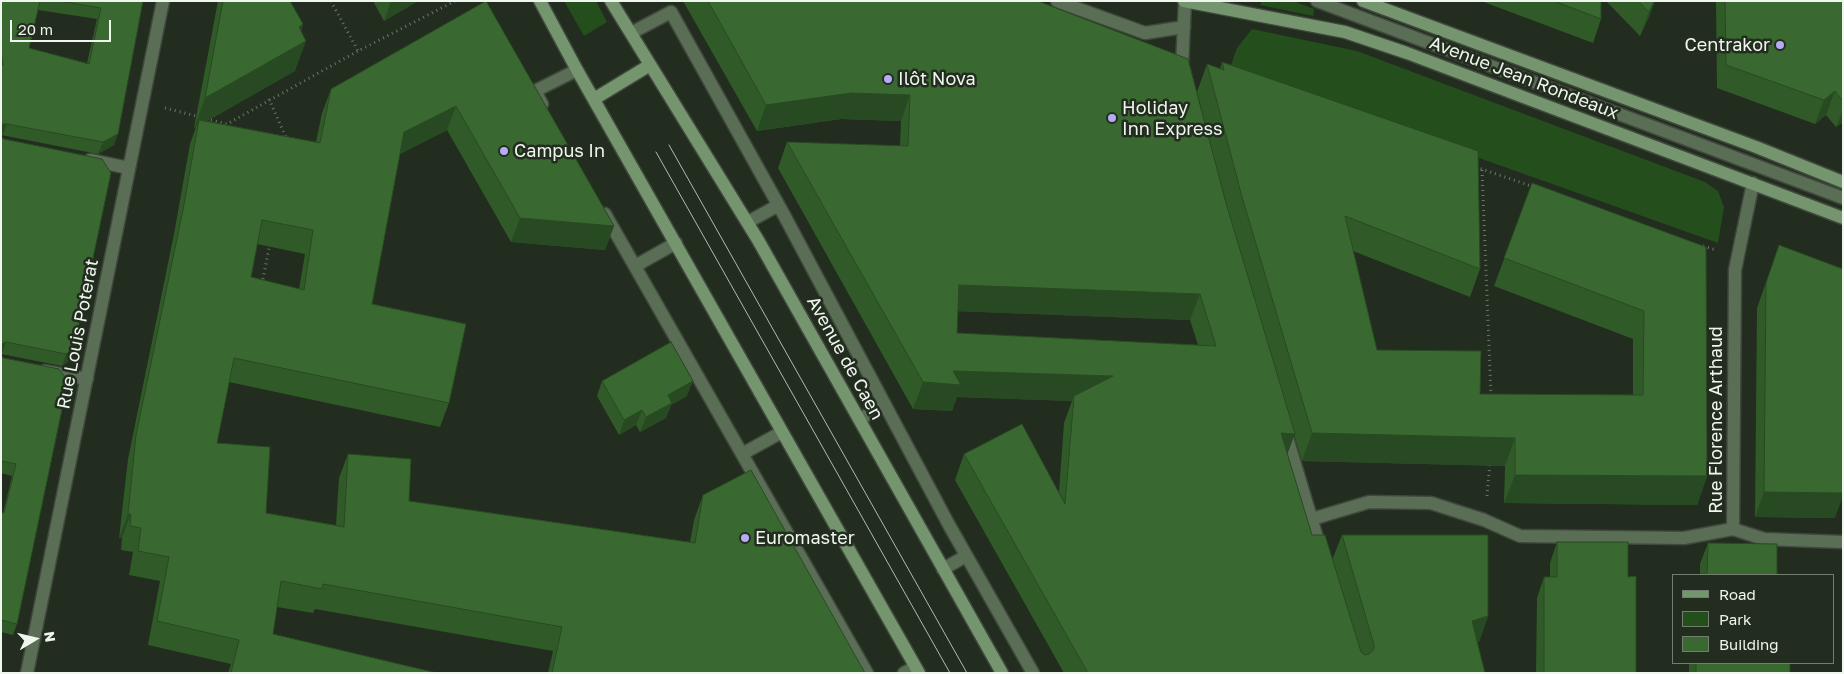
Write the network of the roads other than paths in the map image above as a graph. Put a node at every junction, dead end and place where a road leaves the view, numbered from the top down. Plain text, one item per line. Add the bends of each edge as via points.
1 (162, 1) edge
2 (540, 1) edge
3 (610, 1) edge
4 (1057, 1) edge
5 (1184, 1) edge
6 (1317, 1) edge
7 (1363, 1) edge
8 (1184, 27) junction
9 (630, 33) junction
10 (650, 65) junction
11 (577, 70) junction
12 (1187, 85) edge
13 (594, 99) junction
14 (550, 116) edge
15 (75, 158) edge
16 (129, 168) junction
17 (1843, 182) edge
18 (1754, 183) junction
19 (1843, 198) edge
20 (597, 200) edge
21 (778, 206) junction
22 (1843, 218) edge
23 (748, 222) junction
24 (676, 243) junction
25 (635, 266) junction
26 (30, 368) edge
27 (87, 379) junction
28 (885, 406) junction
29 (1280, 416) edge
30 (859, 419) junction
31 (782, 432) junction
32 (742, 454) junction
33 (1312, 520) junction
34 (1732, 529) junction
35 (1843, 542) edge
36 (966, 556) junction
37 (1326, 567) edge
38 (943, 569) junction
39 (917, 670) edge
40 (1029, 671) edge
41 (28, 673) edge
42 (866, 673) edge
43 (904, 673) edge
44 (1002, 673) edge

1 - 16 street, Rue Louis Poterat
2 - 11 main road
3 - 9 main road, Avenue de Caen
4 - 8 street via 1145,33
5 - 8 street
5 - 18 main road, Avenue Jean Rondeaux via 1345,32
6 - 19 street, Avenue Jean Rondeaux
7 - 17 main road, Avenue Jean Rondeaux
8 - 12 street via 1182,66
9 - 10 main road, Avenue de Caen
9 - 21 street via 671,12
10 - 13 main road
10 - 23 main road, Avenue de Caen
11 - 13 main road
11 - 14 street via 535,91
13 - 24 main road
15 - 16 street
16 - 27 street, Rue Louis Poterat
18 - 22 main road, Avenue Jean Rondeaux
18 - 34 street, Rue Florence Arthaud via 1735,270
20 - 25 street
21 - 23 street
21 - 28 street
23 - 30 main road, Avenue de Caen
24 - 25 street
24 - 31 main road
25 - 32 street
26 - 27 street
27 - 41 street, Rue Louis Poterat
28 - 30 street
28 - 36 street
29 - 33 street
30 - 38 main road, Avenue de Caen
31 - 32 street
31 - 39 main road
32 - 42 street
33 - 34 street, Rue Florence Arthaud via 1369,502 1431,503 1520,536 1684,538
33 - 37 street
34 - 35 street via 1764,539
36 - 38 street
36 - 40 street
38 - 44 main road, Avenue de Caen
39 - 43 street

